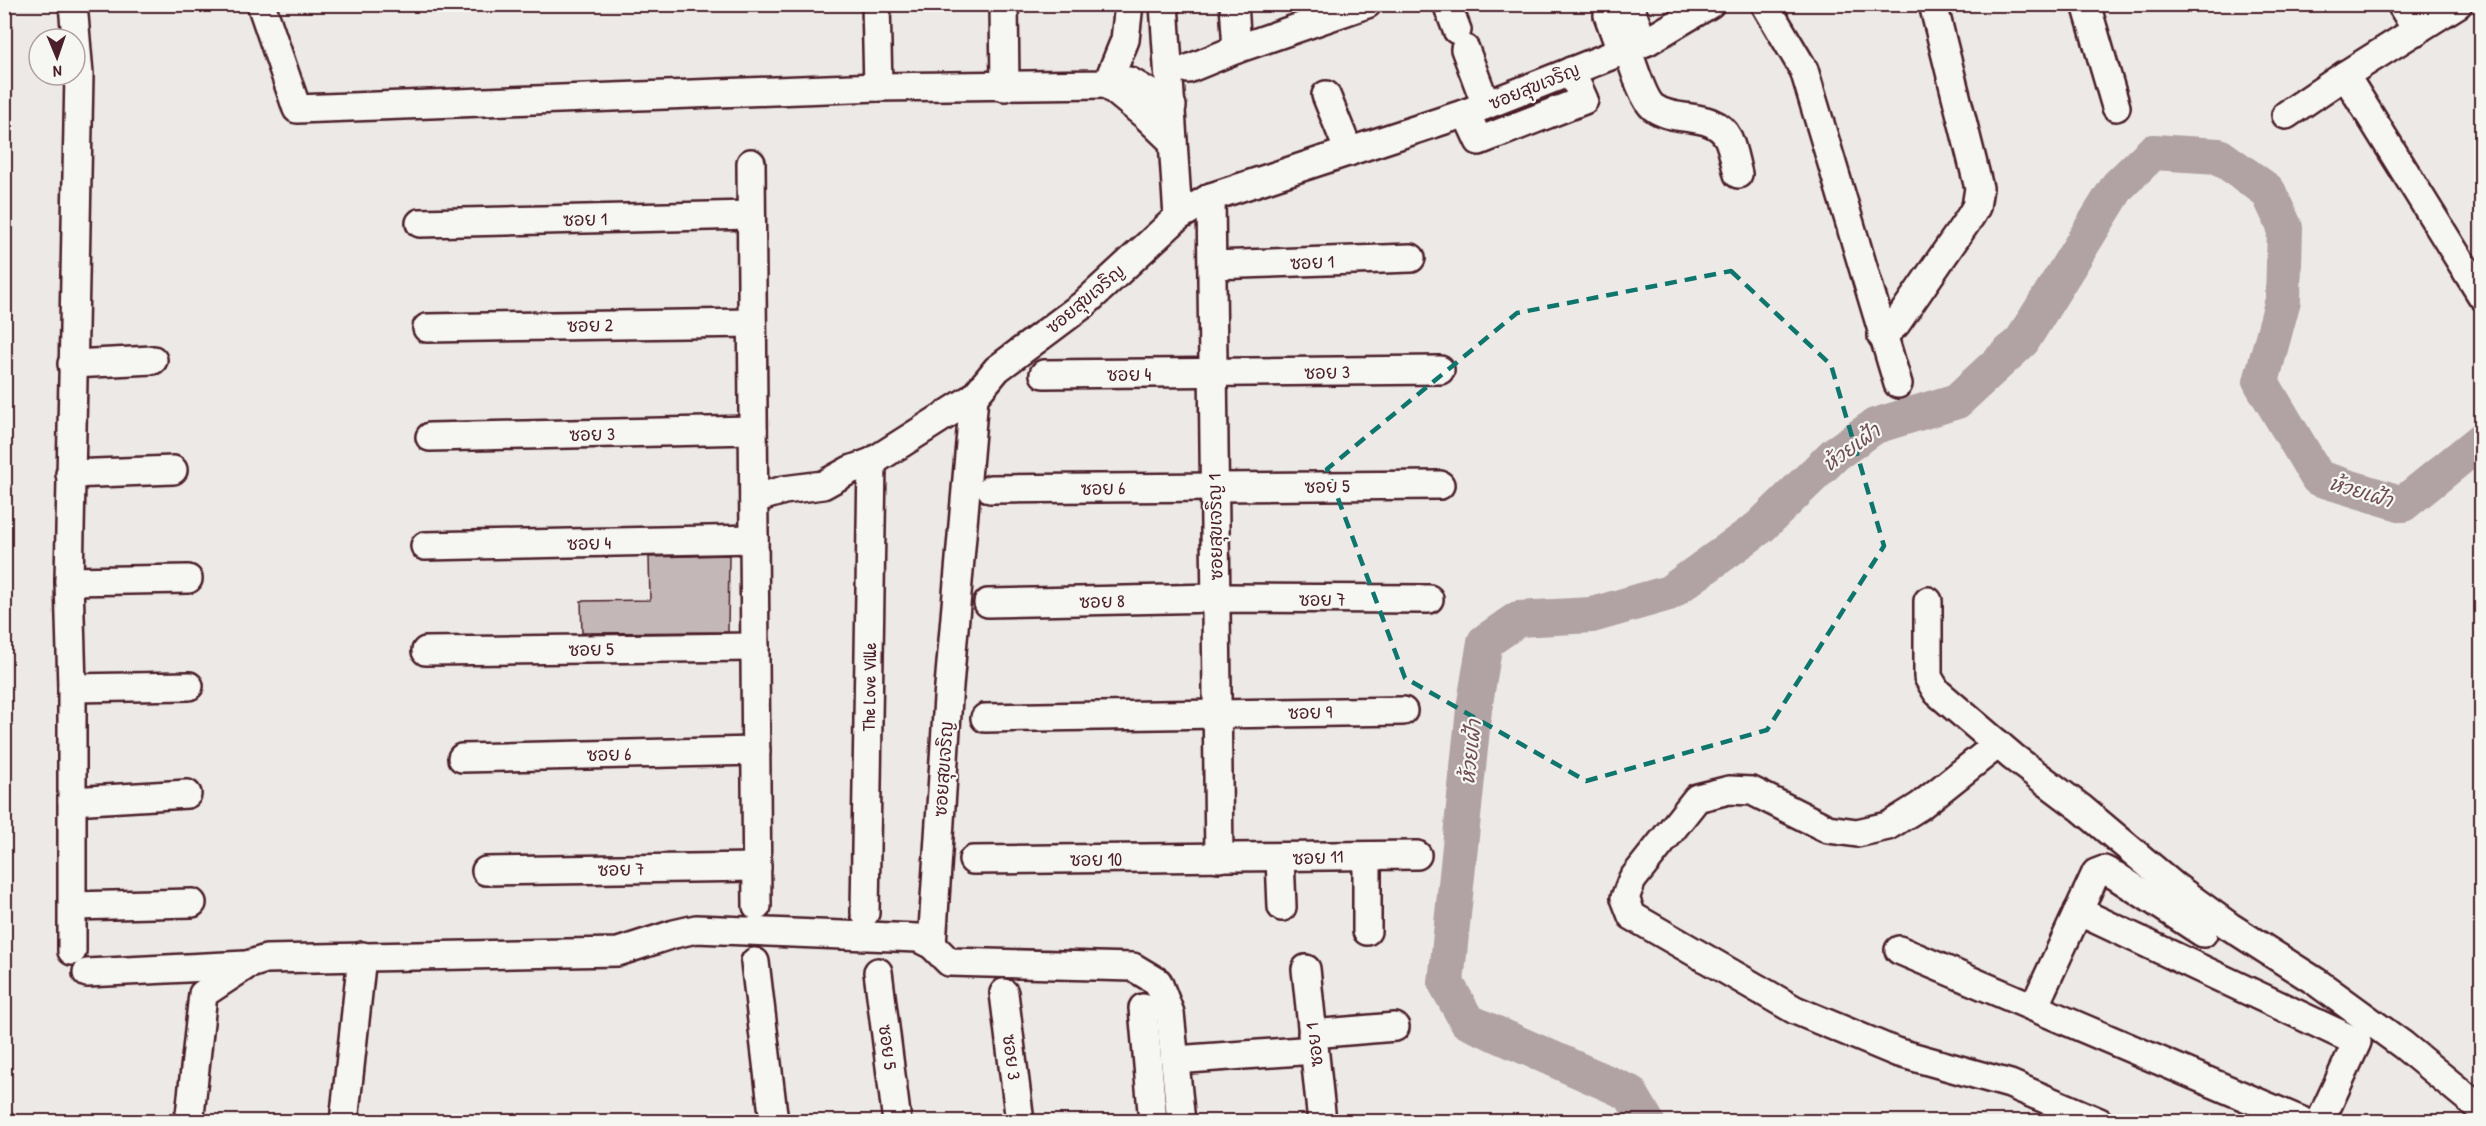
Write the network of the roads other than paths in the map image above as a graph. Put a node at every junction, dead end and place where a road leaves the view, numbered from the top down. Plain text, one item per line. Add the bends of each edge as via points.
1 (73, 4) edge
2 (261, 4) edge
3 (876, 4) edge
4 (1004, 4) edge
5 (1129, 4) edge
6 (1164, 4) edge
7 (1234, 4) edge
8 (1367, 4) edge
9 (1447, 4) edge
10 (1614, 4) edge
11 (1626, 4) edge
12 (1710, 4) edge
13 (1765, 4) edge
14 (1933, 4) edge
15 (2086, 4) edge
16 (2401, 4) edge
17 (2458, 4) edge
18 (2417, 31) junction
19 (1630, 47) junction
20 (1237, 49) junction
21 (1188, 69) dead end
22 (1571, 72) junction
23 (2345, 75) junction
24 (1107, 84) junction
25 (878, 87) junction
26 (1005, 87) junction
27 (1326, 95) dead end
28 (1172, 106) junction
29 (2116, 107) dead end
30 (1476, 109) junction
31 (2286, 115) dead end
32 (1173, 142) junction
33 (1349, 152) junction
34 (751, 163) dead end
35 (1738, 174) dead end
36 (1211, 197) junction
37 (751, 215) junction
38 (1178, 217) junction
39 (420, 223) dead end
40 (1411, 258) dead end
41 (1212, 265) junction
42 (2481, 296) edge
43 (752, 323) junction
44 (427, 328) dead end
45 (1882, 336) junction
46 (153, 360) dead end
47 (72, 363) junction
48 (1440, 370) dead end
49 (1044, 374) dead end
50 (1213, 374) junction
51 (1898, 384) dead end
52 (974, 397) junction
53 (753, 430) junction
54 (430, 437) dead end
55 (861, 466) junction
56 (173, 470) dead end
57 (70, 474) junction
58 (1440, 485) dead end
59 (1215, 487) junction
60 (991, 489) dead end
61 (754, 499) junction
62 (754, 540) junction
63 (425, 546) dead end
64 (188, 579) dead end
65 (69, 581) junction
66 (1216, 598) junction
67 (1429, 599) dead end
68 (1928, 601) dead end
69 (988, 603) dead end
70 (755, 647) junction
71 (426, 651) dead end
72 (189, 686) dead end
73 (72, 688) junction
74 (1403, 711) dead end
75 (1217, 713) junction
76 (985, 718) dead end
77 (1998, 744) junction
78 (756, 750) junction
79 (462, 758) dead end
80 (187, 794) dead end
81 (72, 801) junction
82 (1417, 855) dead end
83 (1367, 856) junction
84 (1219, 858) junction
85 (1280, 858) junction
86 (973, 860) dead end
87 (757, 867) junction
88 (486, 871) dead end
89 (192, 903) dead end
90 (73, 906) junction
91 (757, 906) dead end
92 (1282, 907) dead end
93 (2078, 911) junction
94 (865, 913) dead end
95 (1367, 931) dead end
96 (2203, 933) dead end
97 (932, 945) junction
98 (1899, 950) dead end
99 (72, 951) dead end
100 (362, 956) junction
101 (755, 962) dead end
102 (247, 965) junction
103 (1306, 969) dead end
104 (878, 972) dead end
105 (87, 973) dead end
106 (1004, 993) dead end
107 (2034, 1007) junction
108 (1143, 1008) dead end
109 (1395, 1027) dead end
110 (1313, 1042) junction
111 (1175, 1060) junction
112 (2481, 1110) edge
113 (186, 1122) edge
114 (344, 1122) edge
115 (774, 1122) edge
116 (897, 1122) edge
117 (1020, 1122) edge
118 (1154, 1122) edge
119 (1180, 1122) edge
120 (1322, 1122) edge
121 (2099, 1122) edge
122 (2304, 1122) edge
123 (2320, 1122) edge

1 - 47 street via 79,74
2 - 25 street via 297,109
3 - 25 street
4 - 26 street
5 - 24 street via 1125,40
6 - 28 street
7 - 20 street
8 - 20 street
9 - 30 street via 1461,39
10 - 19 street via 1608,15
11 - 19 street via 1630,7
12 - 19 street, ซอยสุขเจริญ
13 - 45 street via 1804,70
14 - 45 street via 1979,188 1978,199 1970,217 1896,324
15 - 29 street
16 - 18 street
17 - 18 street
18 - 23 street
19 - 22 street, ซอยสุขเจริญ
19 - 35 street via 1651,106 1671,117 1713,123 1728,138
20 - 21 street
22 - 30 street, ซอยสุขเจริญ
22 - 30 street via 1584,100 1479,141
23 - 31 street
23 - 42 street
24 - 26 street
24 - 28 street via 1129,81
24 - 32 street
25 - 26 street
27 - 33 street
28 - 32 street
30 - 33 street, ซอยสุขเจริญ
32 - 38 street
33 - 36 street, ซอยสุขเจริญ
34 - 37 street
36 - 38 street, ซอยสุขเจริญ
36 - 41 street, ซอยสุขเจริญ 1
37 - 39 street, ซอย 1
37 - 43 street
38 - 52 street, ซอยสุขเจริญ via 1084,304 997,369
40 - 41 street, ซอย 1
41 - 50 street, ซอยสุขเจริญ 1
43 - 44 street, ซอย 2
43 - 53 street
45 - 51 street
46 - 47 street
47 - 57 street
48 - 50 street, ซอย 3
49 - 50 street, ซอย 4
50 - 59 street, ซอยสุขเจริญ 1
52 - 55 street
52 - 97 street, ซอยสุขเจริญ
53 - 54 street, ซอย 3
53 - 61 street
55 - 61 street via 823,485
55 - 94 street, The Love Ville
56 - 57 street
57 - 65 street
58 - 59 street, ซอย 5
59 - 60 street, ซอย 6
59 - 66 street, ซอยสุขเจริญ 1
61 - 62 street
62 - 63 street, ซอย 4
62 - 70 street
64 - 65 street
65 - 73 street
66 - 67 street, ซอย 7
66 - 69 street, ซอย 8
66 - 75 street, ซอยสุขเจริญ 1
68 - 77 street via 1930,682 1936,692
70 - 71 street, ซอย 5
70 - 78 street
72 - 73 street
73 - 81 street
74 - 75 street, ซอย 9
75 - 76 street
75 - 84 street, ซอยสุขเจริญ 1
77 - 112 street via 2174,886 2403,1045
77 - 121 street via 1920,806 1888,826 1857,833 1828,830 1752,791 1729,790 1697,798 1632,880 1625,898 1632,916 1795,1010 1896,1052 2010,1084
78 - 79 street, ซอย 6
78 - 87 street
80 - 81 street
81 - 90 street
82 - 83 street, ซอย 11
83 - 85 street, ซอย 11
83 - 95 street
84 - 85 street, ซอย 11
84 - 86 street, ซอย 10
85 - 92 street
87 - 88 street, ซอย 7
87 - 91 street
89 - 90 street
90 - 99 street
93 - 96 street via 2096,873 2104,870
93 - 107 street
93 - 123 street via 2357,1042
97 - 100 street via 918,938 696,930 618,952
97 - 111 street via 949,962 1133,967 1158,982 1170,1013
98 - 107 street
100 - 102 street via 266,959
100 - 114 street
101 - 115 street
102 - 105 street
102 - 113 street via 203,994 190,1115
103 - 110 street, ซอย 1
104 - 116 street, ซอย 5
106 - 117 street, ซอย 3
107 - 122 street
108 - 118 street
109 - 110 street
110 - 111 street
110 - 120 street, ซอย 1
111 - 119 street

